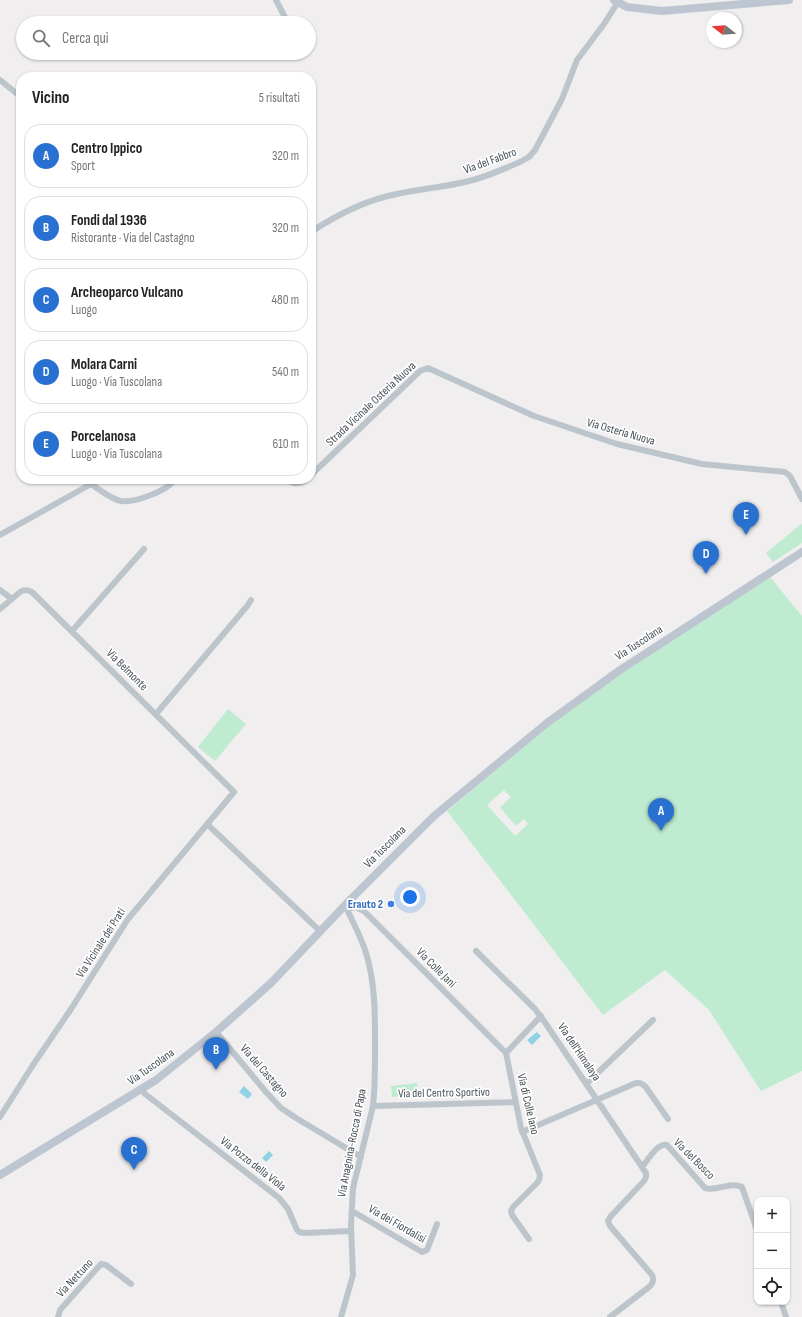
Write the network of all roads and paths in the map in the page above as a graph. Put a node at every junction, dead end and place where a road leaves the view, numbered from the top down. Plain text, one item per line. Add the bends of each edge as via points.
1 (276, 0) edge
2 (789, 0) edge
3 (616, 1) edge
4 (284, 16) edge
5 (0, 80) edge
6 (16, 93) edge
7 (316, 229) edge
8 (431, 368) joint
9 (316, 470) edge
10 (88, 484) edge
11 (94, 484) edge
12 (171, 484) edge
13 (802, 499) edge
14 (0, 535) edge
15 (144, 549) dead end
16 (802, 552) edge
17 (0, 590) edge
18 (12, 599) junction
19 (251, 600) dead end
20 (0, 609) edge
21 (72, 631) junction
22 (156, 714) junction
23 (234, 792) joint
24 (207, 824) junction
25 (346, 907) junction
26 (320, 931) junction
27 (476, 951) dead end
28 (541, 1016) junction
29 (653, 1020) dead end
30 (216, 1032) junction
31 (506, 1053) junction
32 (587, 1083) junction
33 (140, 1090) junction
34 (597, 1099) junction
35 (516, 1102) junction
36 (373, 1106) junction
37 (0, 1116) edge
38 (668, 1119) dead end
39 (522, 1132) junction
40 (361, 1157) junction
41 (642, 1167) junction
42 (0, 1175) edge
43 (352, 1211) junction
44 (754, 1221) edge
45 (437, 1224) dead end
46 (351, 1231) junction
47 (529, 1239) dead end
48 (131, 1284) dead end
49 (782, 1305) edge
50 (58, 1317) edge
51 (341, 1317) edge
52 (610, 1317) edge
53 (786, 1317) edge

1 - 4 street
2 - 3 main road via 662,11 632,8
3 - 7 street, Via del Fabbro via 604,24 578,60 562,99 539,142 527,158 474,180 372,200 344,212
5 - 6 street
8 - 9 street, Strada Vicinale Osteria Nuova via 420,371
8 - 13 street, Via Osteria Nuova via 534,416 617,444 697,464 785,472 790,476
10 - 14 street
11 - 12 street via 115,499 128,501 144,497
15 - 21 street
16 - 25 main road, Via Tuscolana via 620,670 547,723 434,816
17 - 18 street
18 - 20 street, Via Belmonte
18 - 21 street, Via Belmonte via 22,590 30,591
19 - 22 street
21 - 22 street, Via Belmonte
22 - 23 street, Via Belmonte
23 - 24 street, Via Vicinale dei Prati
24 - 26 street
24 - 37 street, Via Vicinale dei Prati via 121,929
25 - 26 main road, Via Tuscolana
25 - 31 street, Via Colle Jani via 359,908 365,912
25 - 36 street, Via Anagnina-Rocca di Papa via 366,952 373,988
26 - 30 main road, Via Tuscolana via 268,986
27 - 28 street, Via dell'Himalaya
28 - 31 street
28 - 32 street, Via dell'Himalaya
29 - 32 street
30 - 33 main road, Via Tuscolana via 166,1073
30 - 40 street, Via del Castagno via 281,1108
31 - 35 street, Via di Colle Iano
32 - 34 street, Via dell'Himalaya
33 - 42 main road, Via Tuscolana
33 - 46 street, Via Pozzo della Viola via 277,1196 288,1209 299,1232
34 - 38 street via 640,1083 646,1087
34 - 39 street
34 - 41 street, Via dell'Himalaya
35 - 36 street, Via del Centro Sportivo
35 - 39 street, Via di Colle Iano
36 - 40 street, Via Anagnina-Rocca di Papa
39 - 47 street, Via di Colle Iano via 540,1178 511,1213
40 - 43 street, Via Anagnina-Rocca di Papa via 353,1188
41 - 44 street, Via del Bosco via 660,1147 667,1145 705,1188 737,1185 743,1188
41 - 52 street, Via dell'Himalaya via 646,1173 644,1182 608,1221 652,1275 653,1282
43 - 45 street, Via dei Fiordalisi via 422,1252 427,1250
43 - 46 street, Via Anagnina-Rocca di Papa
46 - 51 street, Via Anagnina-Rocca di Papa via 353,1275
48 - 50 street, Via Nettuno via 106,1265 100,1264 61,1309
49 - 53 street

